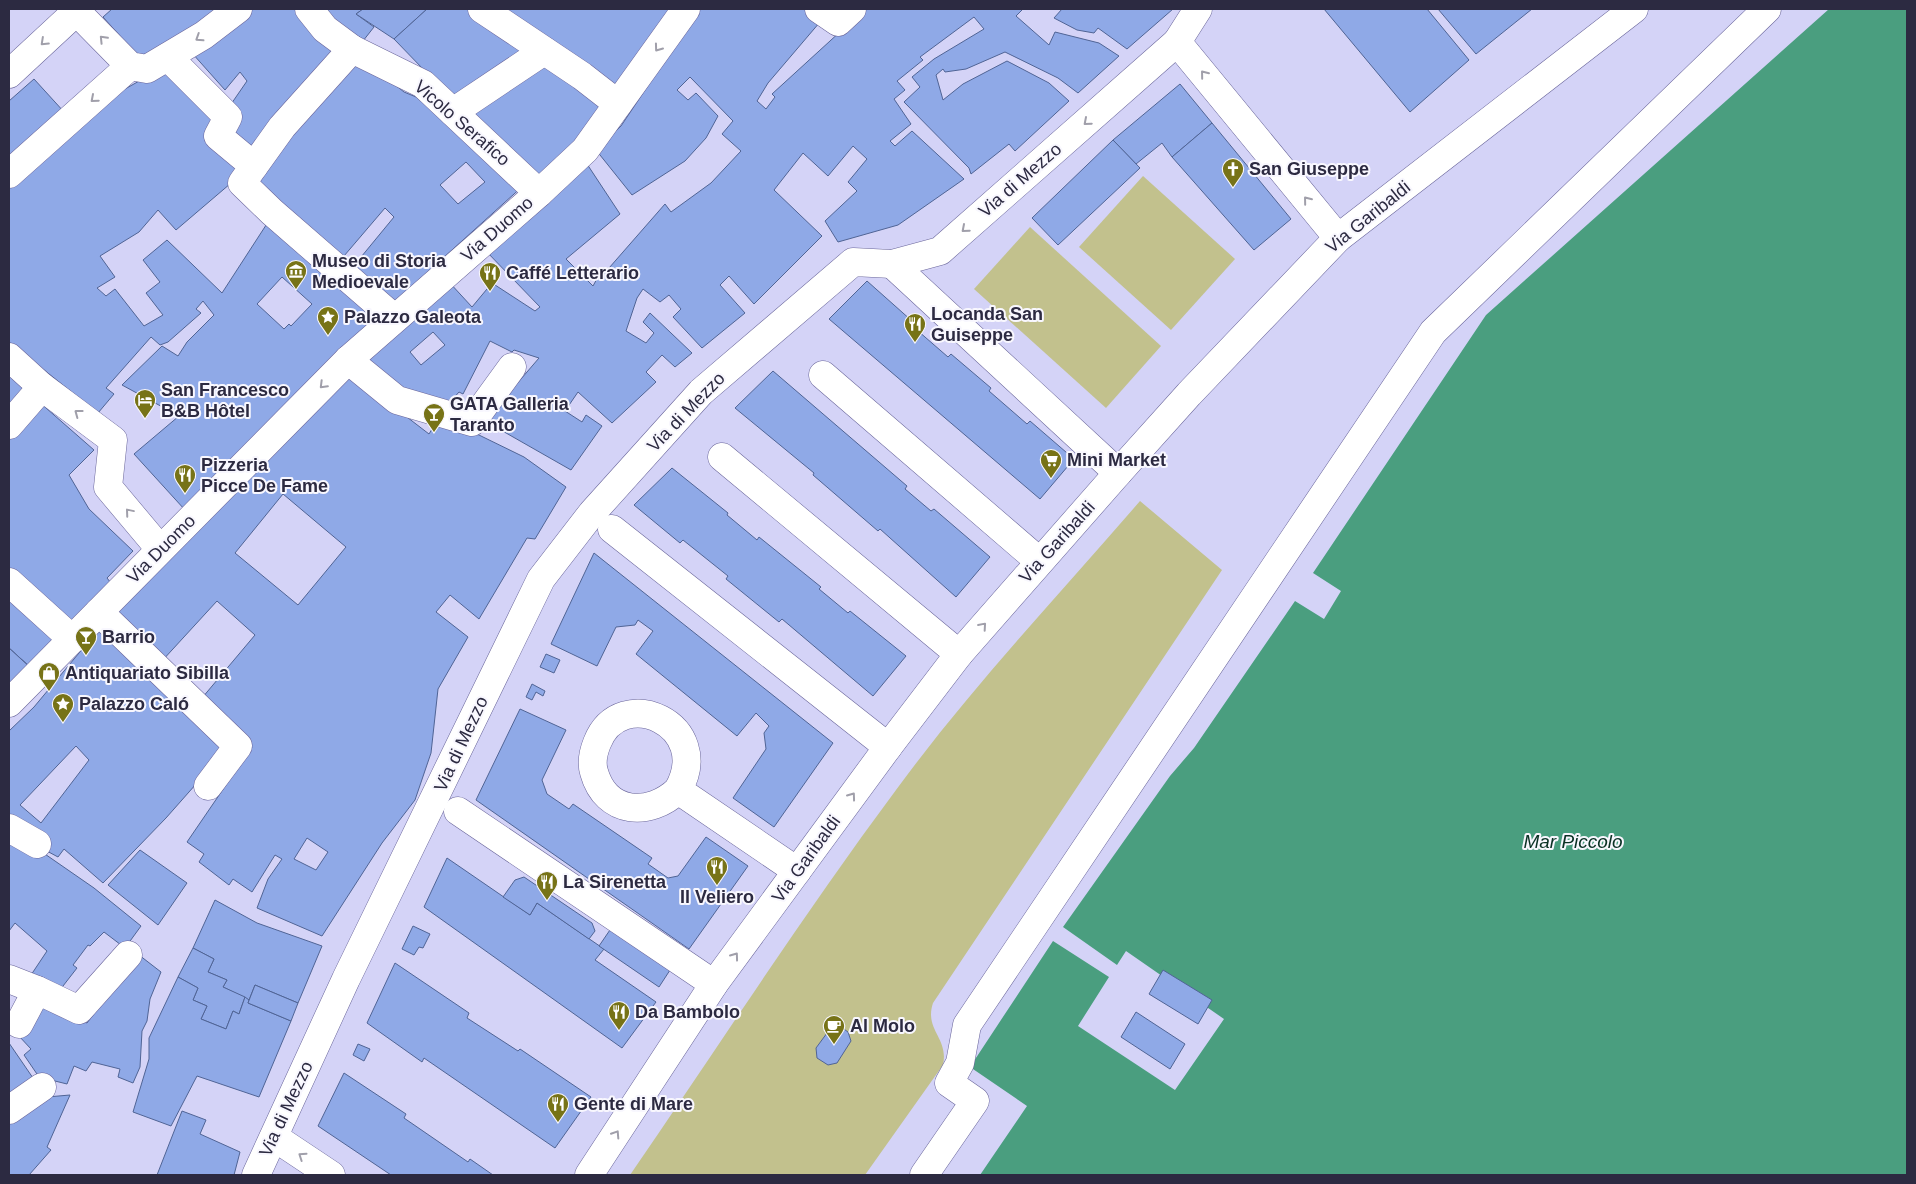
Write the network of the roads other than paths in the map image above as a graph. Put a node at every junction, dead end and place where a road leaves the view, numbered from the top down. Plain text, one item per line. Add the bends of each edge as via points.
1 (238, 9) edge
2 (310, 9) edge
3 (482, 9) edge
4 (686, 9) edge
5 (1198, 9) edge
6 (1634, 9) edge
7 (1767, 9) edge
8 (78, 10) edge
9 (1177, 42) junction
10 (352, 49) junction
11 (544, 51) junction
12 (168, 57) junction
13 (130, 66) junction
14 (9, 74) edge
15 (618, 104) junction
16 (453, 112) junction
17 (254, 166) junction
18 (9, 174) edge
19 (540, 193) junction
20 (1338, 238) junction
21 (892, 264) junction
22 (394, 318) junction
23 (9, 357) edge
24 (348, 360) junction
25 (512, 367) dead end
26 (824, 375) dead end
27 (42, 386) junction
28 (9, 425) edge
29 (722, 458) dead end
30 (1118, 473) junction
31 (612, 529) dead end
32 (160, 549) junction
33 (1039, 562) junction
34 (9, 582) edge
35 (99, 612) junction
36 (72, 639) junction
37 (959, 654) junction
38 (9, 703) edge
39 (888, 747) junction
40 (208, 786) dead end
41 (678, 790) dead end
42 (458, 812) dead end
43 (9, 828) edge
44 (37, 844) dead end
45 (797, 871) junction
46 (128, 955) dead end
47 (9, 979) edge
48 (714, 984) junction
49 (37, 990) junction
50 (19, 1024) dead end
51 (42, 1087) dead end
52 (9, 1110) edge
53 (274, 1137) junction
54 (256, 1175) edge
55 (331, 1175) edge
56 (589, 1175) edge
57 (924, 1175) edge

1 -> 12 street
2 - 10 street, Vicolo Serafico via 325,29
3 - 11 street
4 -> 15 street, Via Duomo
5 - 9 street, Via di Mezzo
6 - 20 street, Via Garibaldi
7 - 57 street via 1433,332 967,1025 960,1062 949,1083 975,1101
13 -> 8 street
8 -> 14 street
20 -> 9 street
9 -> 21 street, Via di Mezzo via 940,251
10 - 16 street, Vicolo Serafico via 423,84
10 - 17 street via 282,127
11 - 15 street
11 - 16 street
12 - 13 street via 147,69
12 - 17 street via 228,118 218,136
13 -> 18 street
15 - 19 street, Via Duomo via 585,150
16 - 19 street, Vicolo Serafico
17 - 22 street via 242,183
19 - 22 street, Via Duomo
20 - 30 street, Via Garibaldi
21 - 30 street
21 - 53 street, Via di Mezzo via 853,262 701,392 592,513 540,579 346,979
22 - 24 street, Via Duomo
23 - 27 street
24 - 25 street via 397,400 472,422
24 -> 32 street, Via Duomo
26 - 33 street
27 - 28 street
32 -> 27 street via 108,487 113,440
29 - 37 street
30 - 33 street, Via Garibaldi
31 - 39 street
32 - 35 street, Via Duomo
37 -> 33 street, Via Garibaldi
34 - 36 street
35 - 36 street, Via Duomo
35 - 40 street via 238,746
36 - 38 street, Via Duomo
37 - 39 street, Via Garibaldi
45 -> 39 street, Via Garibaldi
41 - 45 street
42 - 48 street
43 - 44 street
48 -> 45 street, Via Garibaldi
46 - 49 street via 79,1010
47 - 49 street
56 -> 48 street, Via Garibaldi
49 - 50 street
51 - 52 street
53 - 54 street, Via di Mezzo
55 -> 53 street

